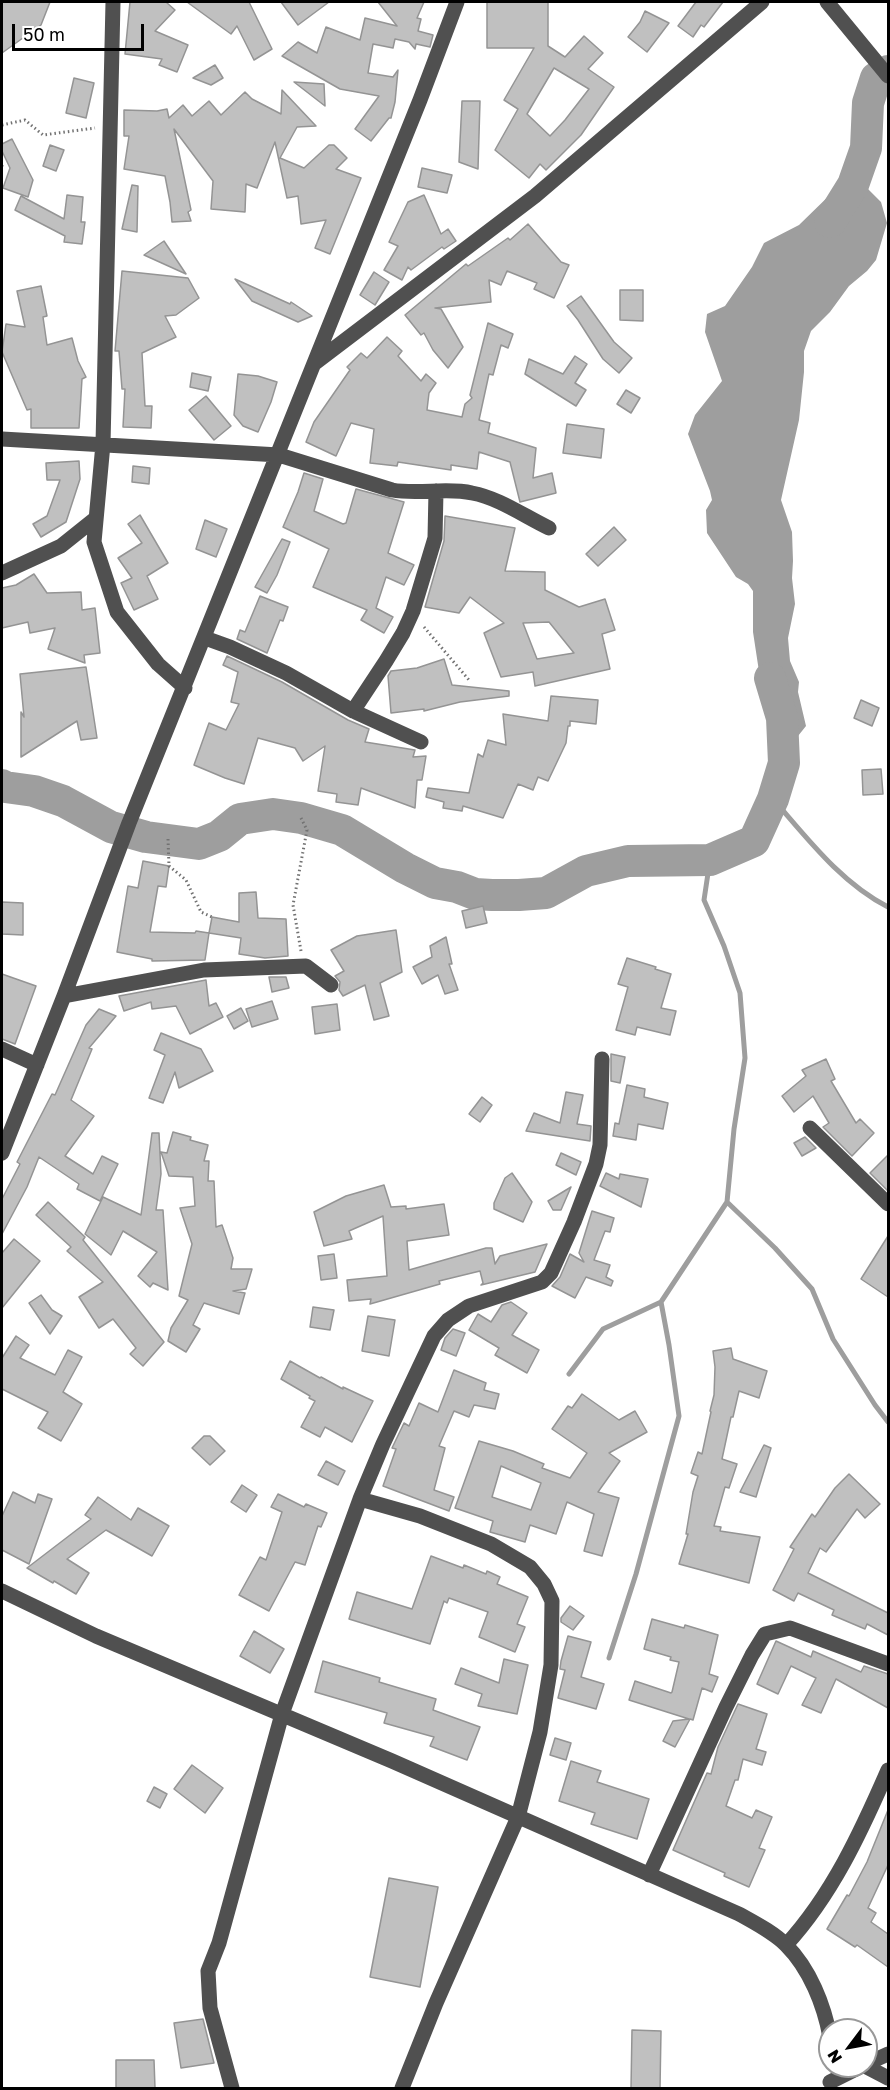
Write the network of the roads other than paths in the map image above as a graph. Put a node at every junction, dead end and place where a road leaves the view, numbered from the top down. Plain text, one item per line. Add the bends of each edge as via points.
1 (113, 2) edge
2 (458, 2) edge
3 (762, 2) edge
4 (827, 2) edge
5 (888, 76) edge
6 (315, 363) junction
7 (2, 439) edge
8 (103, 444) junction
9 (279, 454) junction
10 (436, 491) junction
11 (96, 518) junction
12 (549, 528) dead end
13 (2, 573) edge
14 (205, 638) junction
15 (185, 688) junction
16 (352, 711) junction
17 (421, 742) dead end
18 (331, 985) dead end
19 (64, 996) junction
20 (2, 1049) edge
21 (602, 1059) dead end
22 (37, 1065) junction
23 (7, 1122) edge
24 (810, 1128) dead end
25 (2, 1153) edge
26 (888, 1204) edge
27 (360, 1499) junction
28 (2, 1591) edge
29 (888, 1664) edge
30 (282, 1714) junction
31 (888, 1770) edge
32 (518, 1817) junction
33 (649, 1875) junction
34 (786, 1946) junction
35 (826, 2018) edge
36 (232, 2088) edge
37 (402, 2088) edge

1 - 8 street
2 - 6 street
3 - 6 street via 535,196
4 - 5 street
6 - 9 street
7 - 8 street
8 - 9 street
8 - 11 street
9 - 10 street via 392,490
9 - 14 street
10 - 12 street via 490,498
10 - 16 street via 435,538 413,611
11 - 13 street via 61,546
11 - 15 street via 94,542 117,612 158,664
14 - 15 street
14 - 16 street via 286,673
15 - 19 street
16 - 17 street
18 - 19 street via 306,966 204,970
19 - 22 street
20 - 22 street
21 - 27 street via 596,1164 551,1273 542,1282 469,1306 448,1320 434,1336
22 - 23 street
23 - 25 street
24 - 26 street
27 - 30 street
27 - 32 street via 420,1516 491,1544 530,1567 544,1584 552,1601 551,1665 540,1732
28 - 30 street via 140,1655
29 - 33 street via 790,1628 765,1634 726,1707
30 - 32 street
30 - 36 street via 208,1971 210,2008
31 - 34 street via 833,1883
32 - 33 street
32 - 37 street
33 - 34 street via 739,1914
34 - 35 street via 806,1972

